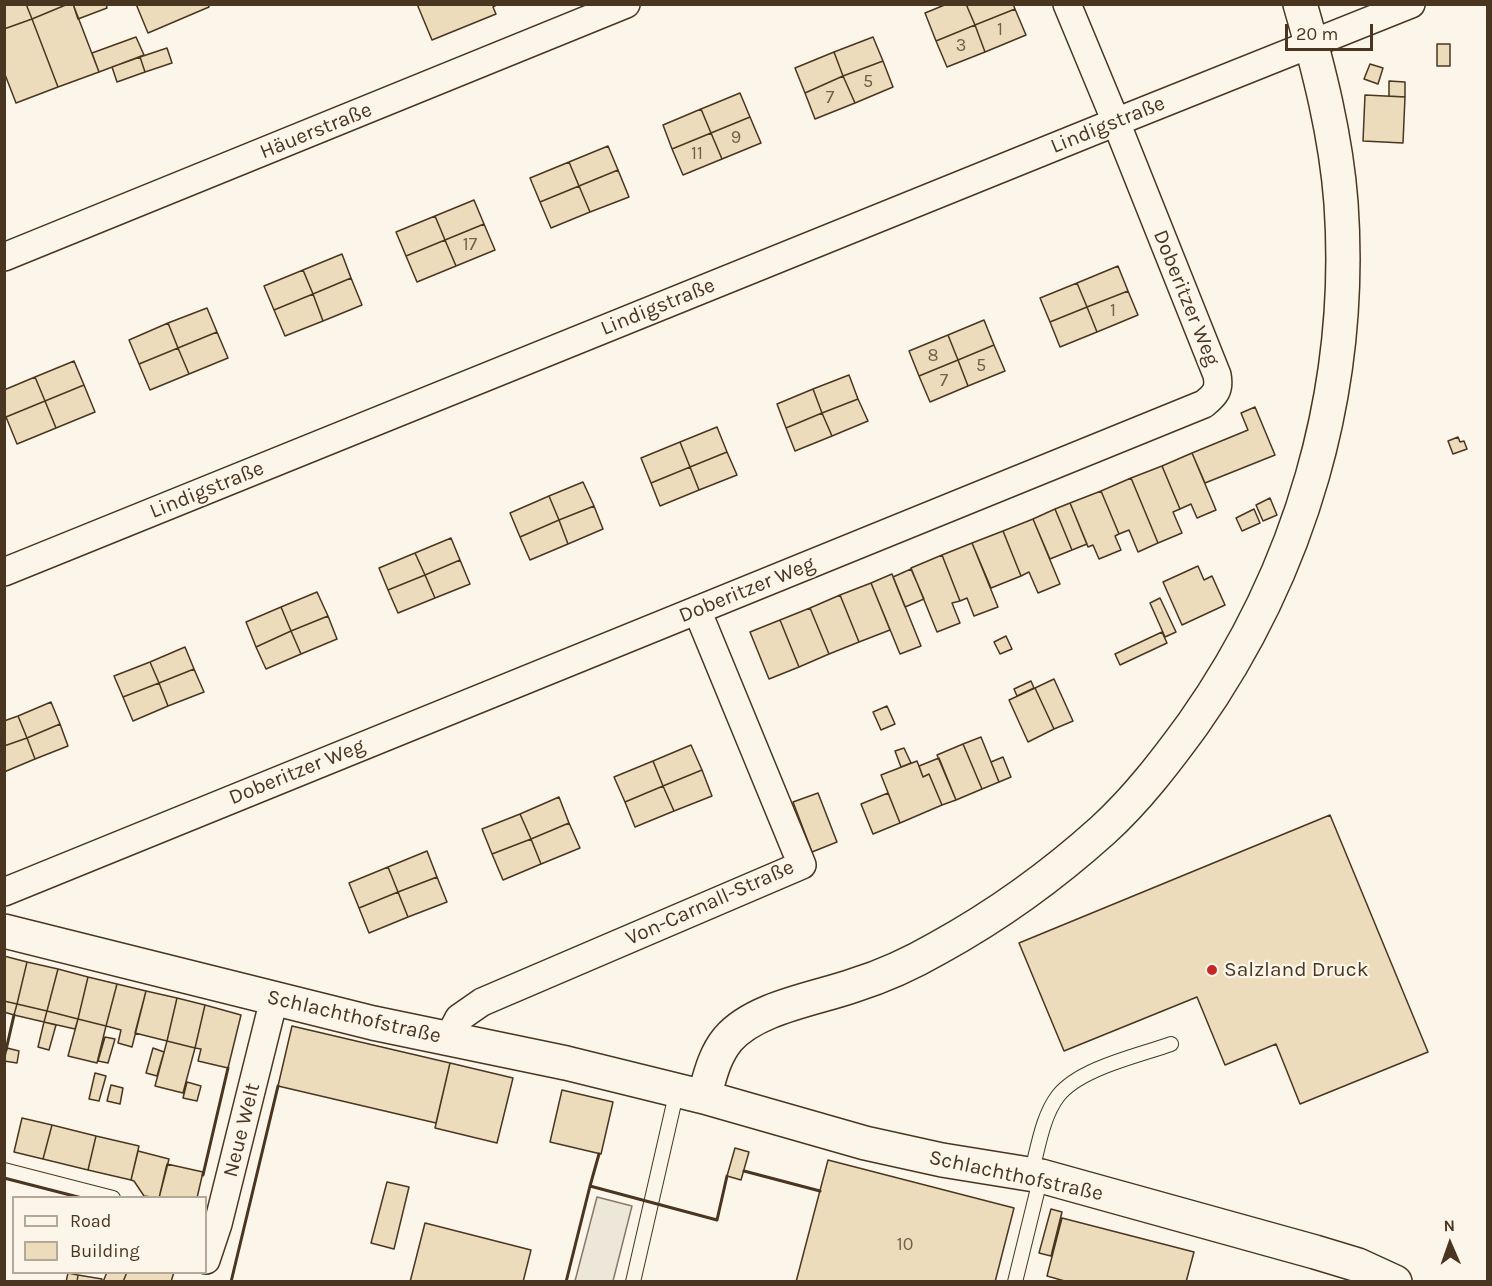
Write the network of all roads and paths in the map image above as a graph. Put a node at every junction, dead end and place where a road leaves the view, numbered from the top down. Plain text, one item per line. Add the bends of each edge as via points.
1 (626, 4) edge
2 (1067, 4) edge
3 (1300, 4) edge
4 (1411, 4) edge
5 (1312, 45) junction
6 (1116, 122) junction
7 (4, 257) edge
8 (4, 572) edge
9 (697, 610) junction
10 (4, 892) edge
11 (4, 931) edge
12 (274, 999) junction
13 (448, 1039) junction
14 (1171, 1044) dead end
15 (691, 1094) junction
16 (4, 1170) edge
17 (1036, 1175) junction
18 (109, 1196) edge
19 (212, 1223) edge
20 (207, 1254) edge
21 (633, 1281) edge
22 (1015, 1281) edge
23 (1395, 1281) edge

1 - 7 street, Häuerstraße
2 - 6 street
3 - 5 street
4 - 5 street, Lindigstraße
5 - 6 street, Lindigstraße
5 - 15 street via 1340,198 1343,278 1338,359 1320,454 1306,501 1279,573 1238,653 1202,711 1146,784 1068,860 1027,893 934,951 860,984 749,1022 727,1040
6 - 8 street, Lindigstraße
6 - 9 street, Doberitzer Weg via 1217,375 1216,395 1204,404
9 - 10 street, Doberitzer Weg
9 - 13 street, Von-Carnall-Straße via 802,865 482,1002 459,1018
11 - 12 street, Schlachthofstraße
12 - 13 street, Schlachthofstraße
12 - 19 street, Neue Welt
13 - 15 street, Schlachthofstraße
14 - 17 lane via 1073,1081 1058,1096 1047,1118
15 - 17 street, Schlachthofstraße via 865,1143
15 - 21 lane
16 - 18 lane
17 - 22 lane
17 - 23 street, Schlachthofstraße via 1315,1252
19 - 20 street, Neue Welt

